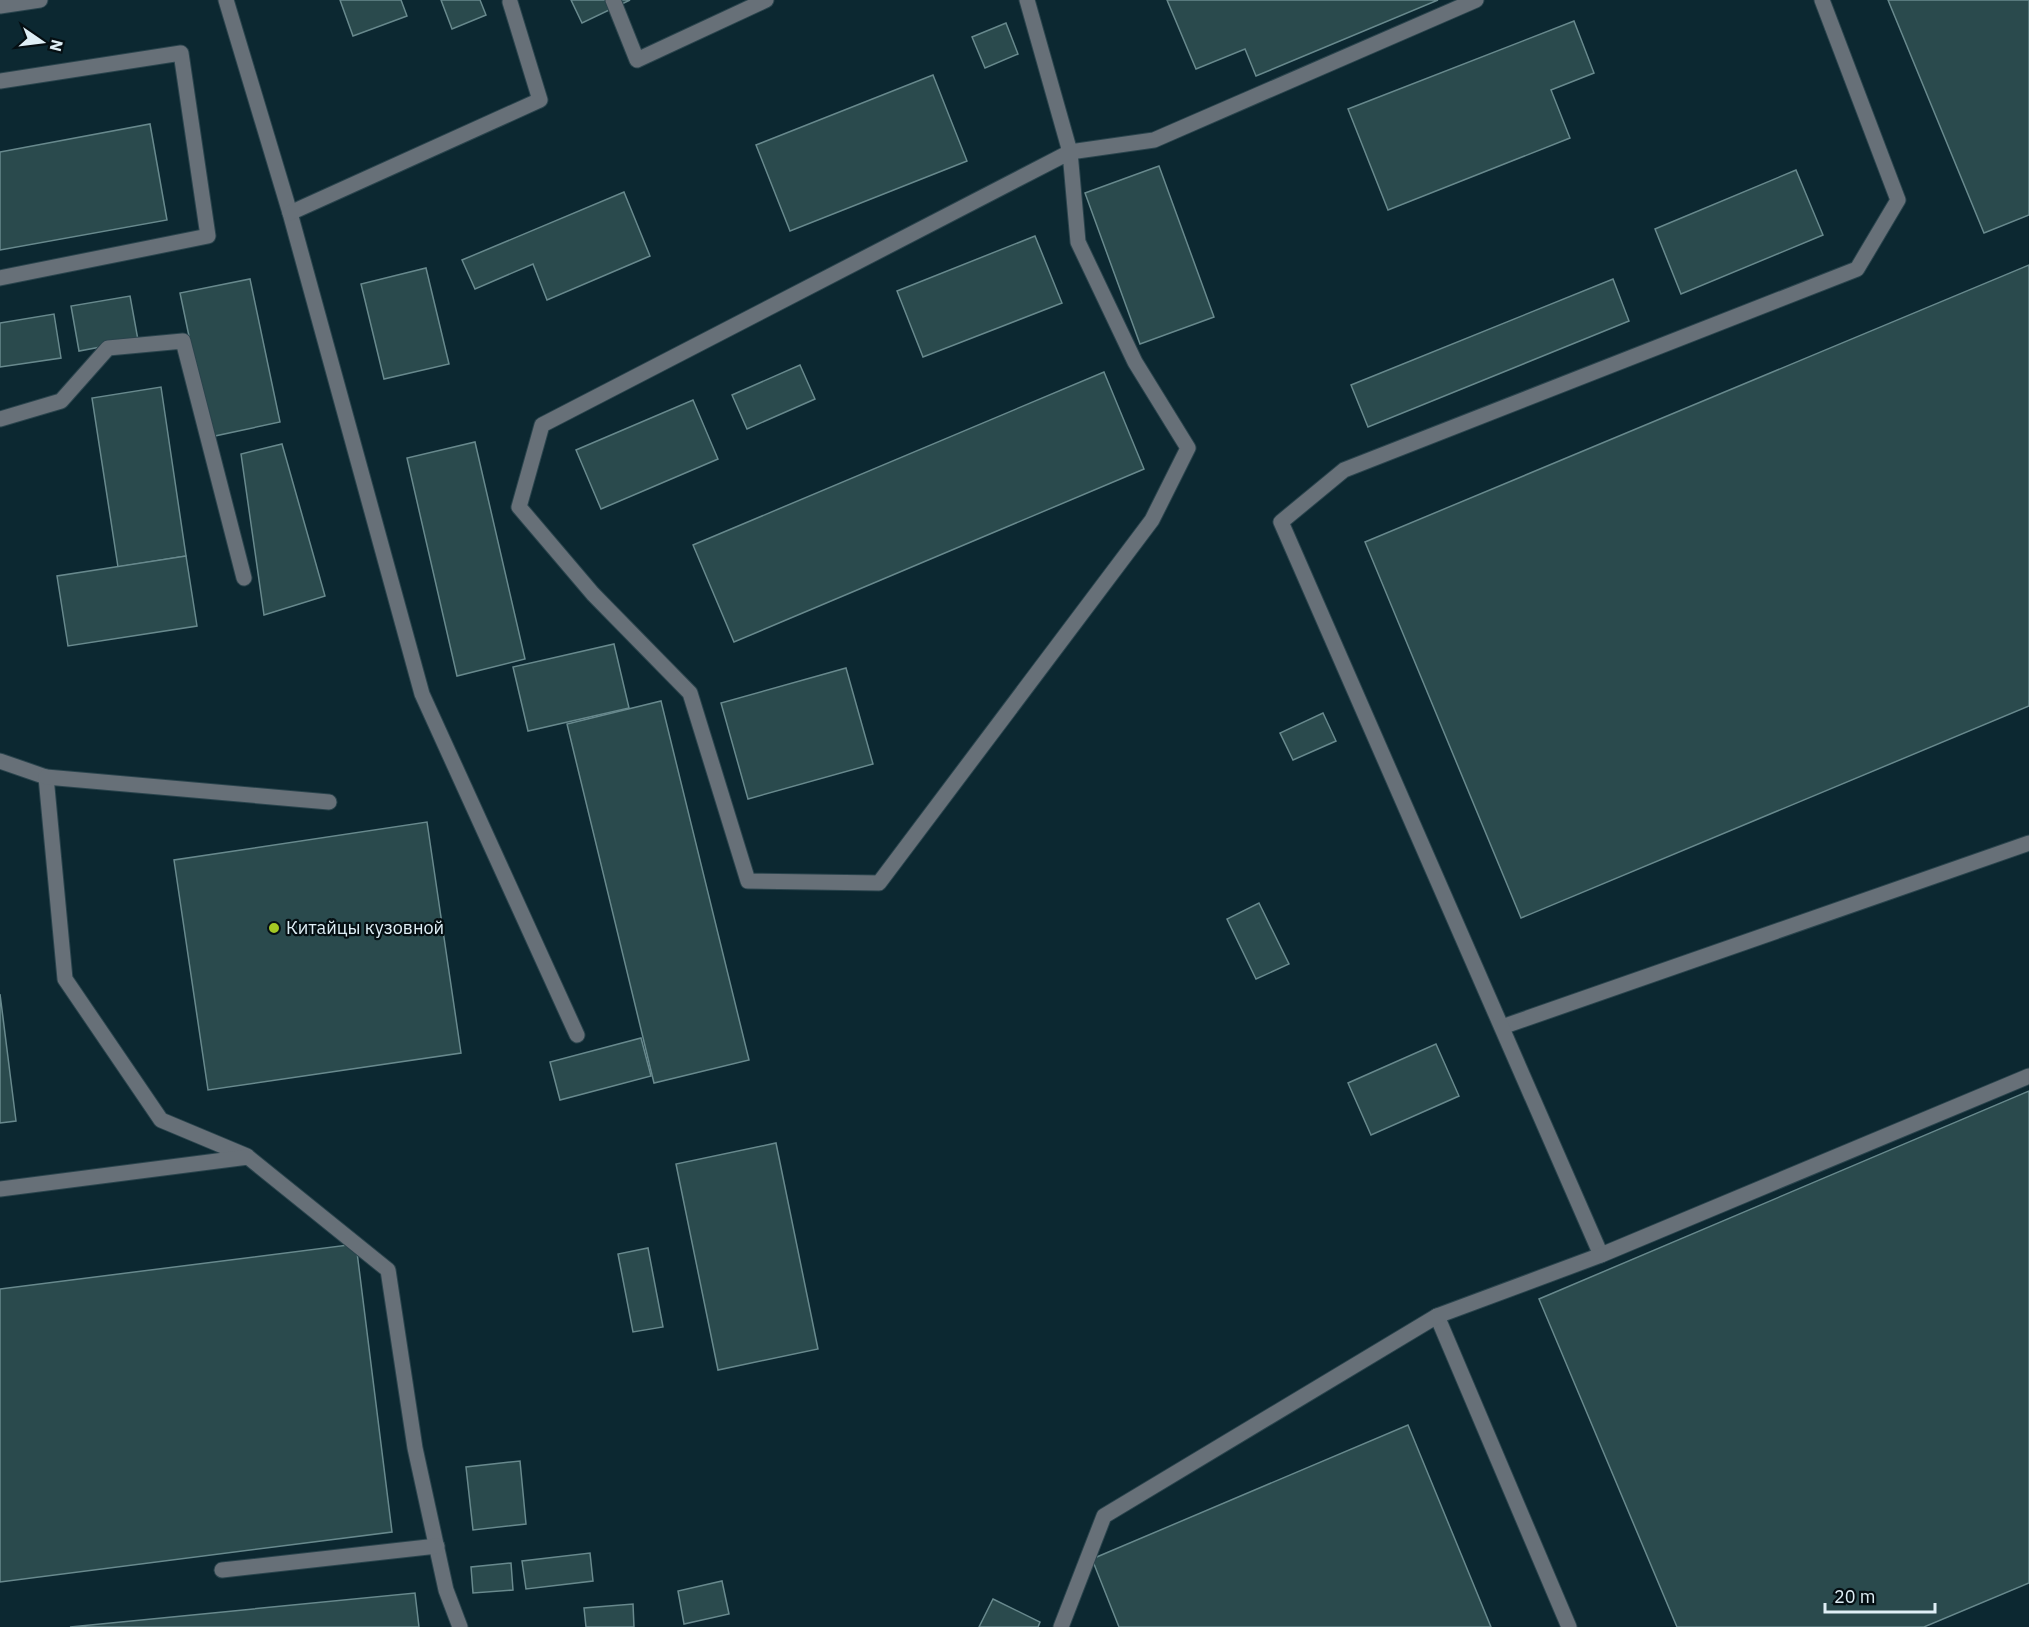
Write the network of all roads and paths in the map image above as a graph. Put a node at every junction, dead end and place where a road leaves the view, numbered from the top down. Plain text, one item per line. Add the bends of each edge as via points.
1 (40, 0) edge
2 (226, 0) edge
3 (613, 0) edge
4 (766, 0) edge
5 (1028, 0) edge
6 (1476, 0) edge
7 (1822, 0) edge
8 (510, 2) dead end
9 (0, 6) edge
10 (0, 81) edge
11 (1070, 152) junction
12 (290, 213) junction
13 (0, 278) edge
14 (0, 419) edge
15 (244, 578) dead end
16 (0, 761) edge
17 (46, 777) junction
18 (328, 802) dead end
19 (2029, 843) edge
20 (1502, 1027) junction
21 (577, 1035) dead end
22 (2029, 1076) edge
23 (248, 1156) junction
24 (0, 1189) edge
25 (1601, 1255) junction
26 (1437, 1316) junction
27 (437, 1546) junction
28 (222, 1570) dead end
29 (460, 1627) edge
30 (1061, 1627) edge
31 (1569, 1627) edge

1 - 9 lane
2 - 12 lane
3 - 4 lane via 637,60
5 - 11 lane
6 - 11 lane via 1154,140
7 - 20 lane via 1898,200 1857,268 1344,470 1281,522
8 - 12 lane via 540,100
10 - 13 lane via 181,53 208,236
11 - 11 lane via 542,425 519,507 593,594 690,693 748,881 879,883 1152,520 1188,448 1135,362 1077,242
12 - 21 lane via 422,694
14 - 15 lane via 61,401 108,348 183,341
16 - 17 lane
17 - 18 lane
17 - 23 lane via 65,979 161,1120
19 - 20 lane
20 - 25 lane
22 - 25 lane
23 - 24 lane
23 - 27 lane via 388,1270 415,1448
25 - 26 lane
26 - 30 lane via 1104,1516
26 - 31 lane
27 - 28 lane
27 - 29 lane via 446,1590

